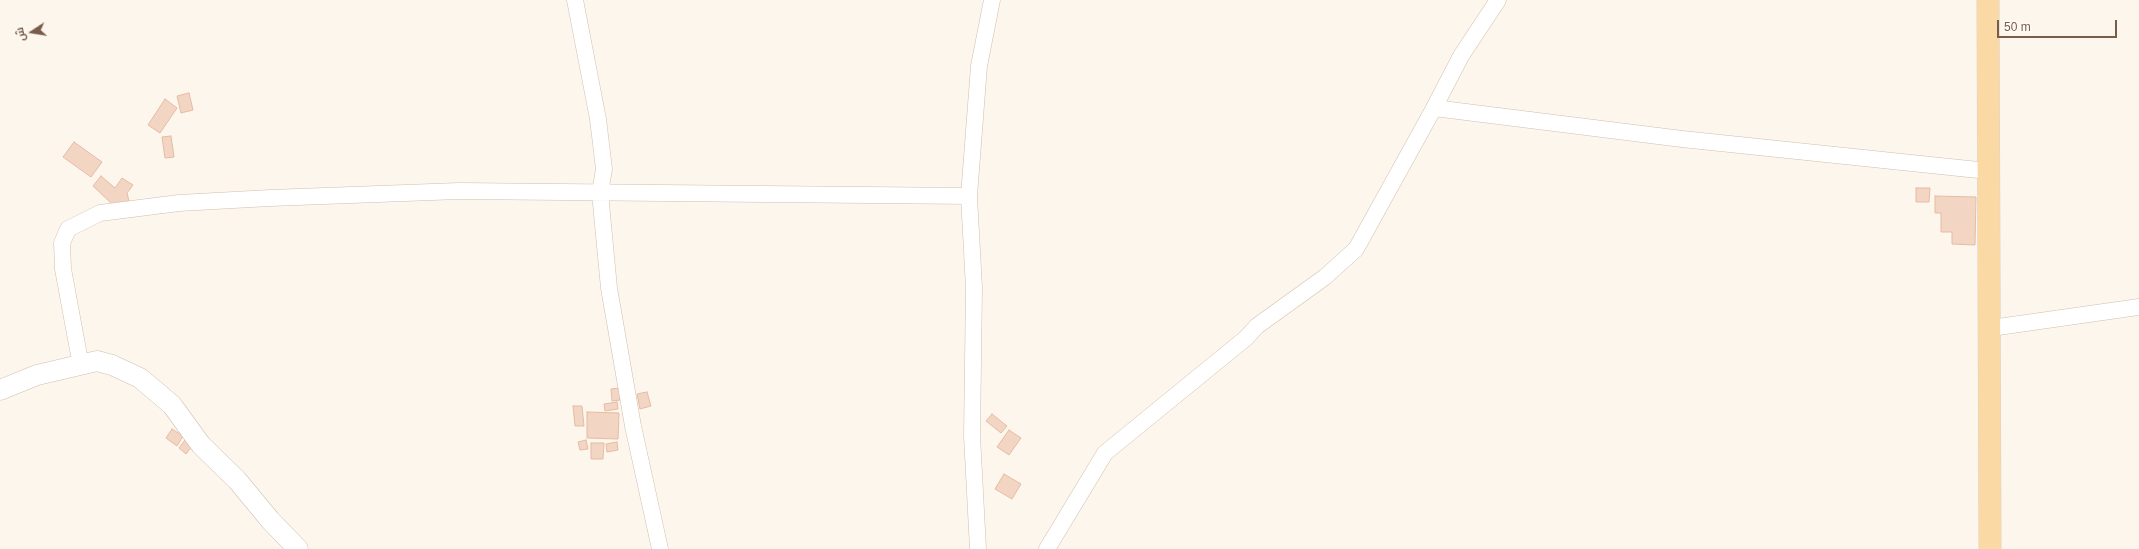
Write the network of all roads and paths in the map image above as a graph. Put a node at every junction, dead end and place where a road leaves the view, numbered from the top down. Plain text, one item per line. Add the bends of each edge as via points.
1 (575, 0) edge
2 (992, 0) edge
3 (1498, 0) edge
4 (1988, 0) edge
5 (1434, 108) junction
6 (1988, 170) junction
7 (600, 193) junction
8 (969, 196) junction
9 (2139, 307) edge
10 (1991, 328) junction
11 (81, 366) junction
12 (0, 390) edge
13 (298, 549) edge
14 (660, 549) edge
15 (978, 549) edge
16 (1047, 549) edge
17 (1990, 549) edge

1 - 7 street via 602,148 604,169
2 - 8 street via 979,66
3 - 5 street via 1461,56
4 - 6 main road
5 - 6 street via 1682,139
5 - 16 street via 1356,249 1325,277 1257,326 1246,338 1105,453
6 - 10 main road
7 - 8 street
7 - 11 street via 458,191 270,198 179,203 100,213 68,229 62,243 63,269
7 - 14 street via 609,288 636,439
8 - 15 street via 974,288 972,436
9 - 10 street
10 - 17 main road
11 - 12 street via 37,375
11 - 13 street via 97,361 140,378 172,405 201,445

